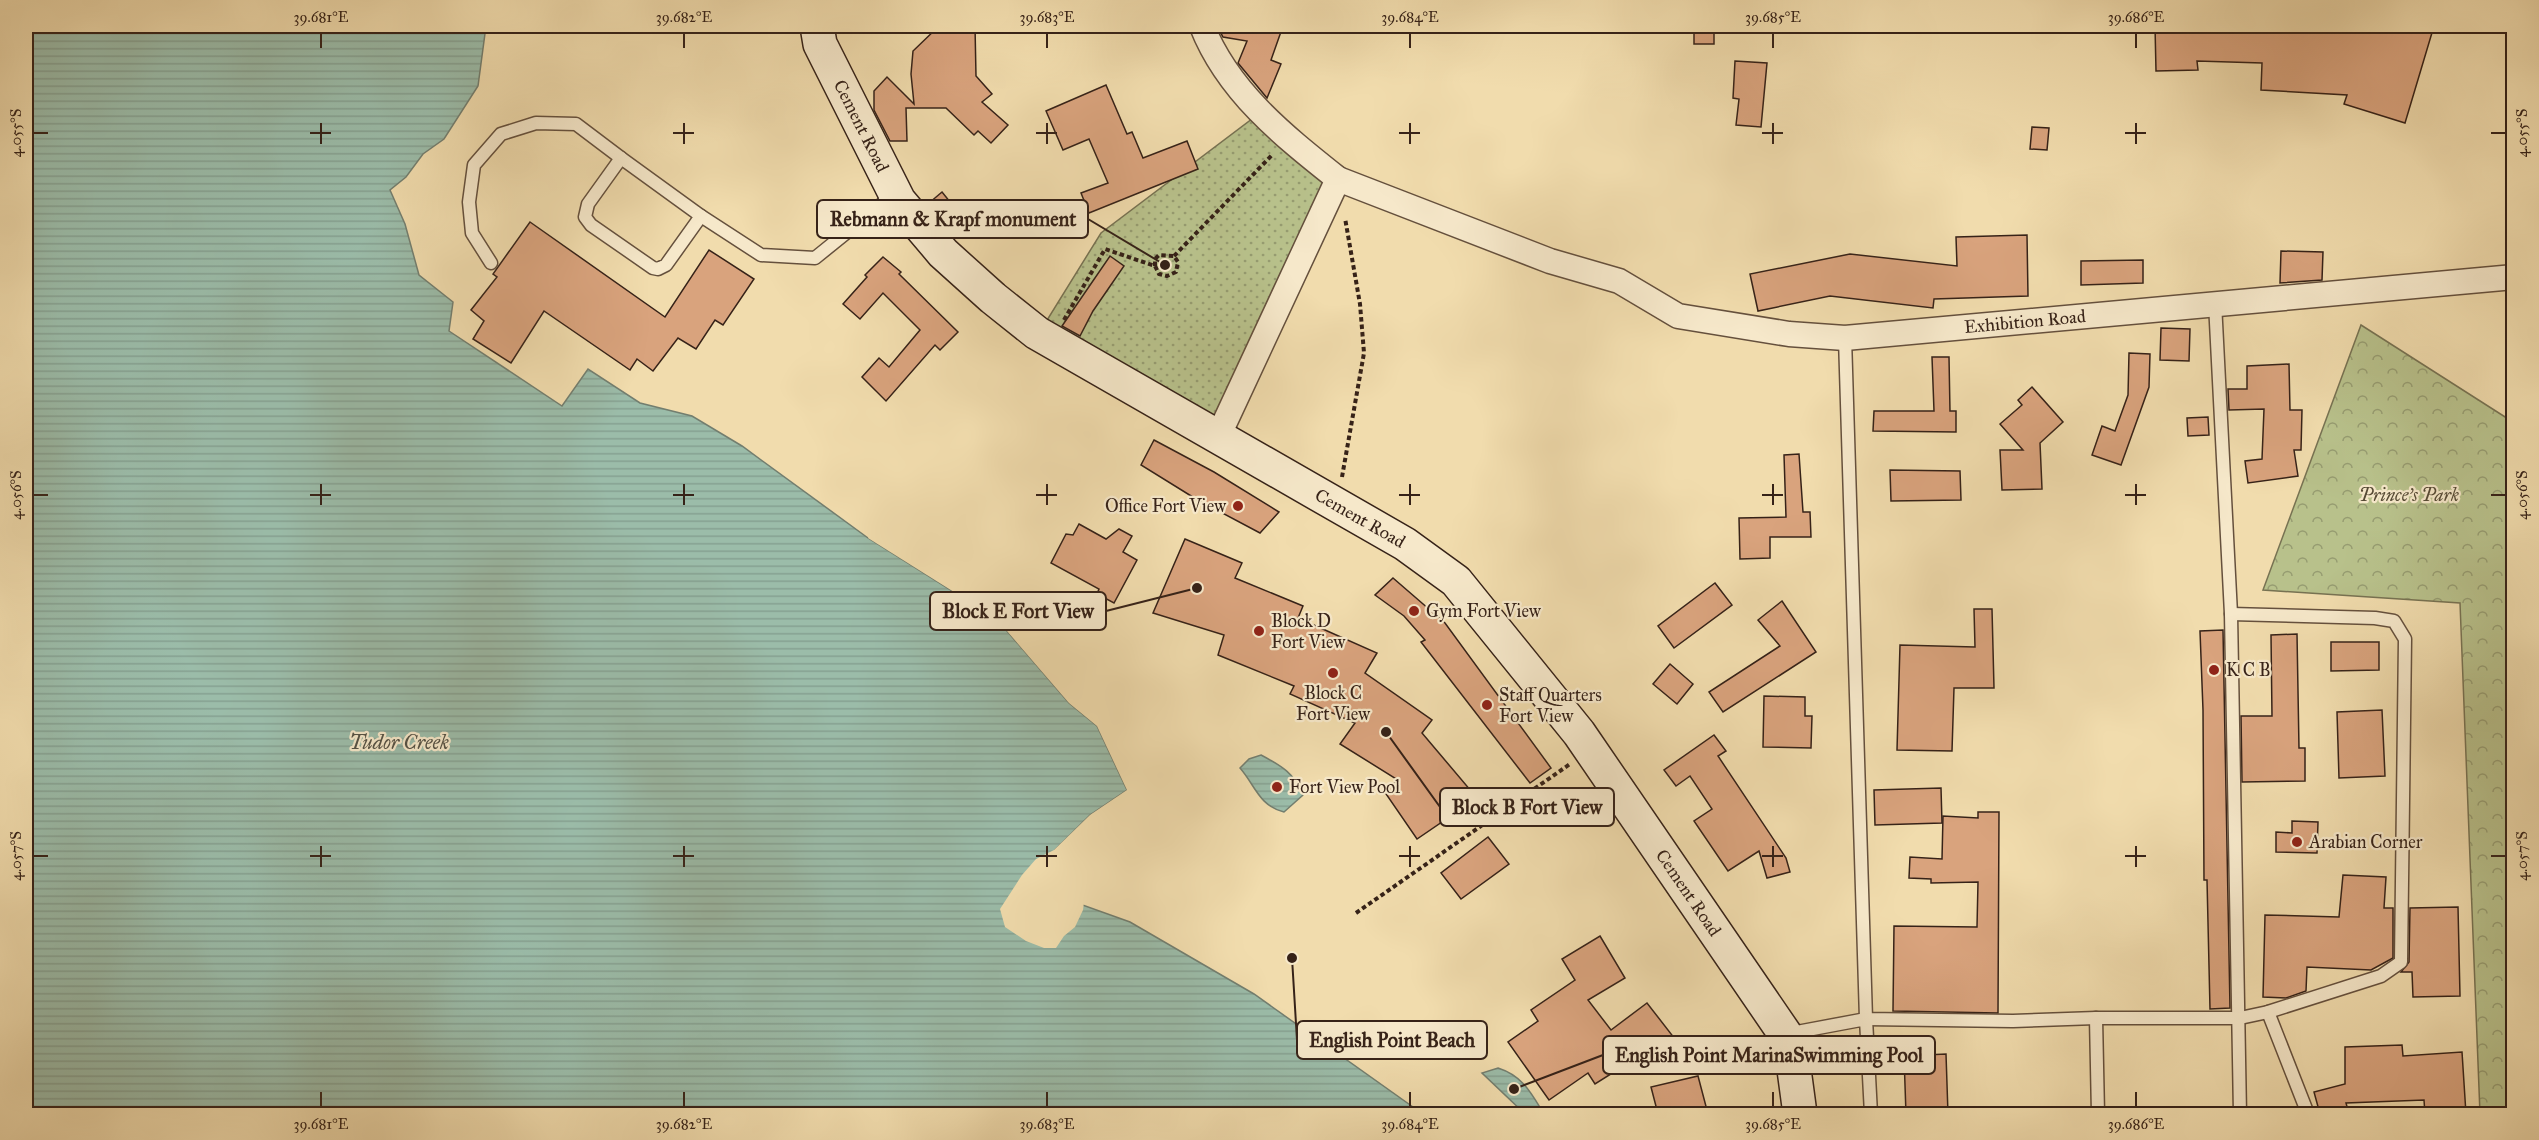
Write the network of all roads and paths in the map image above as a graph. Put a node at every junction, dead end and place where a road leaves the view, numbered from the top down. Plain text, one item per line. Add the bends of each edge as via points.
1 (817, 26) edge
2 (1202, 26) edge
3 (1273, 154) dead end
4 (621, 158) junction
5 (1338, 179) junction
6 (894, 194) junction
7 (700, 216) junction
8 (1173, 256) junction
9 (491, 263) dead end
10 (1155, 267) junction
11 (2514, 277) edge
12 (2215, 303) junction
13 (1845, 338) junction
14 (1051, 341) junction
15 (1217, 439) junction
16 (1336, 507) junction
17 (2231, 614) junction
18 (1591, 750) junction
19 (1356, 913) dead end
20 (2268, 1012) junction
21 (2096, 1018) junction
22 (2240, 1018) junction
23 (1866, 1019) junction
24 (1785, 1034) junction
25 (1800, 1114) edge
26 (1871, 1114) edge
27 (2098, 1114) edge
28 (2240, 1114) edge
29 (2308, 1114) edge

1 - 6 main road, Cement Road via 820,44
2 - 5 street, Exhibition Road via 1239,89 1281,133
3 - 8 path
4 - 7 lane
4 - 7 lane via 588,204 585,217 591,225 658,269 666,265
4 - 9 lane via 576,124 536,123 501,134 474,165 469,202 472,232
5 - 13 street, Exhibition Road via 1550,261 1619,281 1678,316 1789,334
5 - 15 street
5 - 16 path via 1360,304 1364,353
6 - 7 lane via 815,258 761,255
6 - 14 main road, Cement Road via 943,253 993,298
8 - 10 path via 1159,255
8 - 10 path via 1178,262 1176,272 1167,276 1159,274
10 - 14 path via 1105,249
11 - 12 street, Exhibition Road
12 - 13 street, Exhibition Road
12 - 17 lane
13 - 23 lane
14 - 15 main road, Cement Road
15 - 16 main road, Cement Road
16 - 18 main road, Cement Road via 1405,544 1456,581
17 - 20 lane via 2394,621 2406,646 2401,962 2381,976
17 - 22 lane
18 - 19 path
18 - 24 main road, Cement Road
20 - 22 lane
20 - 29 lane
21 - 22 lane
21 - 23 lane
21 - 27 lane
22 - 28 lane
23 - 24 lane
23 - 26 lane
24 - 25 main road, Cement Road

